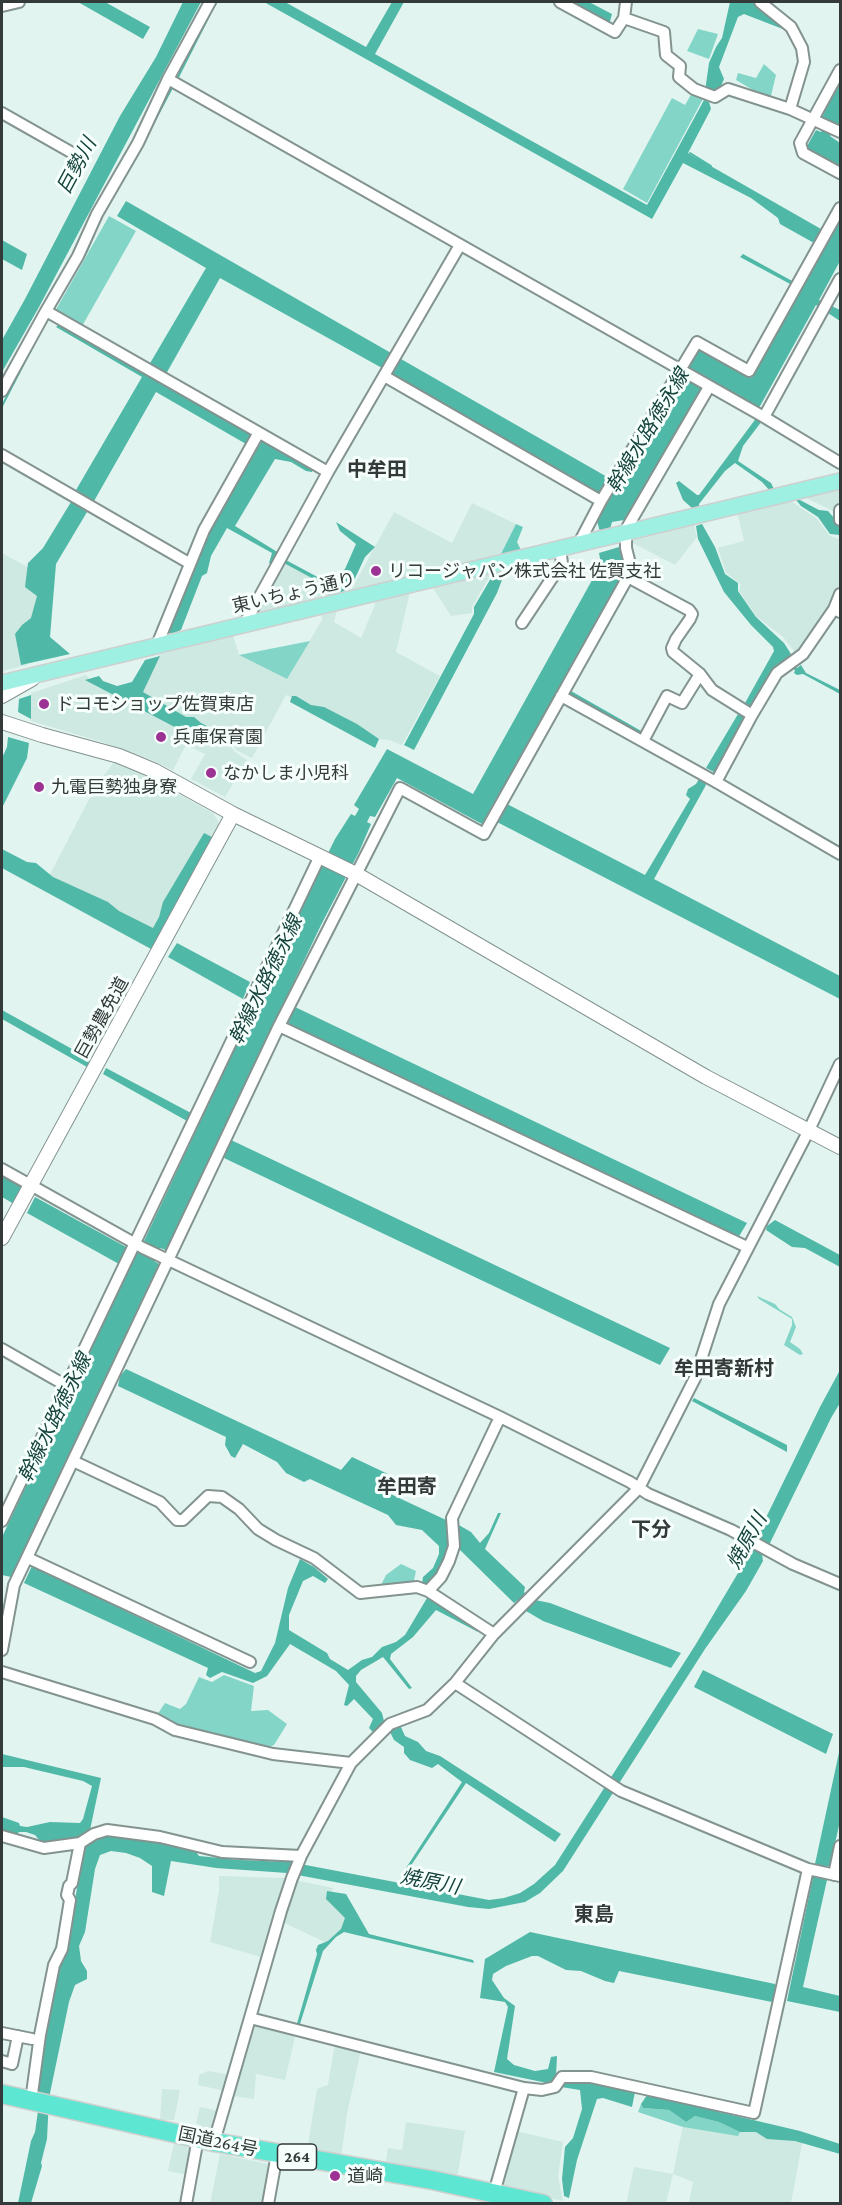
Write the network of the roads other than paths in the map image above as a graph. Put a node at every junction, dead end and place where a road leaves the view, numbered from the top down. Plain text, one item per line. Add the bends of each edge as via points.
1 (19, 2) edge
2 (210, 2) edge
3 (560, 2) edge
4 (626, 2) edge
5 (760, 2) edge
6 (2, 6) edge
7 (624, 18) junction
8 (840, 70) edge
9 (168, 79) junction
10 (790, 109) junction
11 (2, 113) edge
12 (818, 121) junction
13 (838, 131) edge
14 (83, 159) dead end
15 (840, 173) edge
16 (840, 208) edge
17 (460, 245) junction
18 (840, 279) edge
19 (827, 304) junction
20 (840, 304) edge
21 (49, 313) junction
22 (388, 368) junction
23 (683, 372) junction
24 (705, 385) junction
25 (2, 391) edge
26 (764, 417) junction
27 (258, 434) junction
28 (2, 455) edge
29 (840, 463) edge
30 (328, 472) junction
31 (840, 481) edge
32 (601, 501) junction
33 (840, 510) edge
34 (840, 520) edge
35 (626, 534) junction
36 (578, 545) junction
37 (560, 549) junction
38 (189, 563) junction
39 (628, 577) junction
40 (840, 594) edge
41 (837, 610) edge
42 (522, 623) dead end
43 (244, 625) junction
44 (157, 645) junction
45 (45, 672) junction
46 (700, 674) junction
47 (2, 683) edge
48 (2, 696) edge
49 (561, 696) junction
50 (2, 715) edge
51 (752, 715) junction
52 (7, 724) edge
53 (643, 741) junction
54 (716, 782) junction
55 (233, 814) junction
56 (840, 854) edge
57 (320, 856) junction
58 (356, 874) junction
59 (279, 1026) junction
60 (840, 1064) edge
61 (809, 1130) junction
62 (840, 1147) edge
63 (2, 1169) edge
64 (31, 1185) junction
65 (2, 1238) edge
66 (139, 1246) junction
67 (747, 1247) junction
68 (164, 1257) junction
69 (2, 1349) edge
70 (65, 1385) junction
71 (500, 1417) junction
72 (73, 1461) junction
73 (639, 1488) junction
74 (2, 1521) edge
75 (28, 1558) junction
76 (2, 1582) edge
77 (840, 1584) edge
78 (15, 1585) junction
79 (428, 1591) junction
80 (494, 1635) junction
81 (2, 1650) edge
82 (250, 1662) dead end
83 (2, 1672) edge
84 (454, 1683) junction
85 (351, 1763) junction
86 (2, 1836) edge
87 (87, 1839) junction
88 (840, 1846) edge
89 (301, 1856) junction
90 (811, 1870) junction
91 (834, 1875) edge
92 (250, 2018) junction
93 (2, 2033) edge
94 (18, 2036) junction
95 (32, 2039) dead end
96 (2, 2061) edge
97 (524, 2088) junction
98 (2, 2094) edge
99 (31, 2101) junction
100 (206, 2140) junction
101 (277, 2154) junction
102 (495, 2193) junction
103 (186, 2204) edge
104 (268, 2204) edge
105 (543, 2204) edge

1 - 6 street
2 - 9 street
3 - 7 street via 615,32
4 - 7 street
5 - 10 street via 790,27 802,48 804,62
7 - 10 street via 664,32 666,55 680,66 679,77 710,96 729,89
8 - 12 street
9 - 17 street
9 - 21 street
10 - 12 street
11 - 14 street
12 - 13 street
12 - 15 street via 800,143 803,153
16 - 23 street via 749,371 697,342
17 - 22 street
17 - 23 street
18 - 19 street
19 - 20 street
19 - 26 street
21 - 25 street
21 - 27 street
22 - 30 street
22 - 32 street
23 - 24 street
23 - 32 street
24 - 26 street
24 - 35 street
26 - 29 street
27 - 30 street
27 - 38 street
28 - 38 street
30 - 43 street
31 - 35 main road, 東いちょう通り
32 - 36 street
33 - 34 street
35 - 36 main road, 東いちょう通り
35 - 39 street via 631,567
36 - 37 main road, 東いちょう通り
37 - 42 street via 562,563
37 - 43 main road, 東いちょう通り
38 - 44 street
39 - 46 street via 692,614 672,648
39 - 49 street
40 - 41 street
41 - 51 street via 803,654 777,673
43 - 44 main road, 東いちょう通り
44 - 45 main road, 東いちょう通り
45 - 47 main road, 東いちょう通り
45 - 48 street
46 - 51 street via 712,690
46 - 53 street via 682,703 667,696
49 - 53 street
49 - 58 street via 484,834 400,788
50 - 52 street
51 - 54 street
52 - 55 street via 119,756
53 - 54 street
54 - 56 street
55 - 57 street
55 - 64 street, 巨勢農免道
57 - 58 street
57 - 66 street via 198,1107
58 - 59 street
58 - 61 street via 706,1077
59 - 67 street
59 - 68 street
60 - 61 street
61 - 62 street
61 - 67 street
63 - 64 street
64 - 65 street, 巨勢農免道
64 - 66 street
66 - 68 street
66 - 70 street
67 - 73 street via 719,1304 695,1378
68 - 71 street
68 - 72 street
69 - 70 street
70 - 74 street
71 - 73 street
71 - 79 street via 452,1518 454,1546 449,1562
72 - 75 street
72 - 79 street via 160,1502 177,1520 183,1520 207,1496 222,1497 258,1529 314,1558 360,1593 417,1587
73 - 77 street
73 - 80 street
75 - 78 street
75 - 82 street
76 - 78 street
78 - 81 street
79 - 80 street
80 - 84 street
83 - 85 street via 155,1719 175,1731 273,1754
84 - 85 street via 427,1710 387,1727
84 - 90 street via 621,1791
85 - 89 street
86 - 87 street via 44,1848
87 - 89 street via 107,1830 160,1837 222,1852
87 - 99 street via 67,1895 70,1900 62,1949 54,1965
88 - 91 street
89 - 92 street
90 - 91 street
90 - 97 street via 754,2113 591,2077 562,2077 555,2087 542,2090
92 - 97 street
92 - 100 street
93 - 94 street
94 - 95 street
94 - 96 street via 12,2064
97 - 102 street
98 - 99 highway, 国道264号 / 264
99 - 100 highway, 国道264号 / 264
100 - 101 highway, 国道264号 / 264
100 - 103 street
101 - 102 highway, 国道264号 / 264
101 - 104 street
102 - 105 highway, 国道264号 / 264

